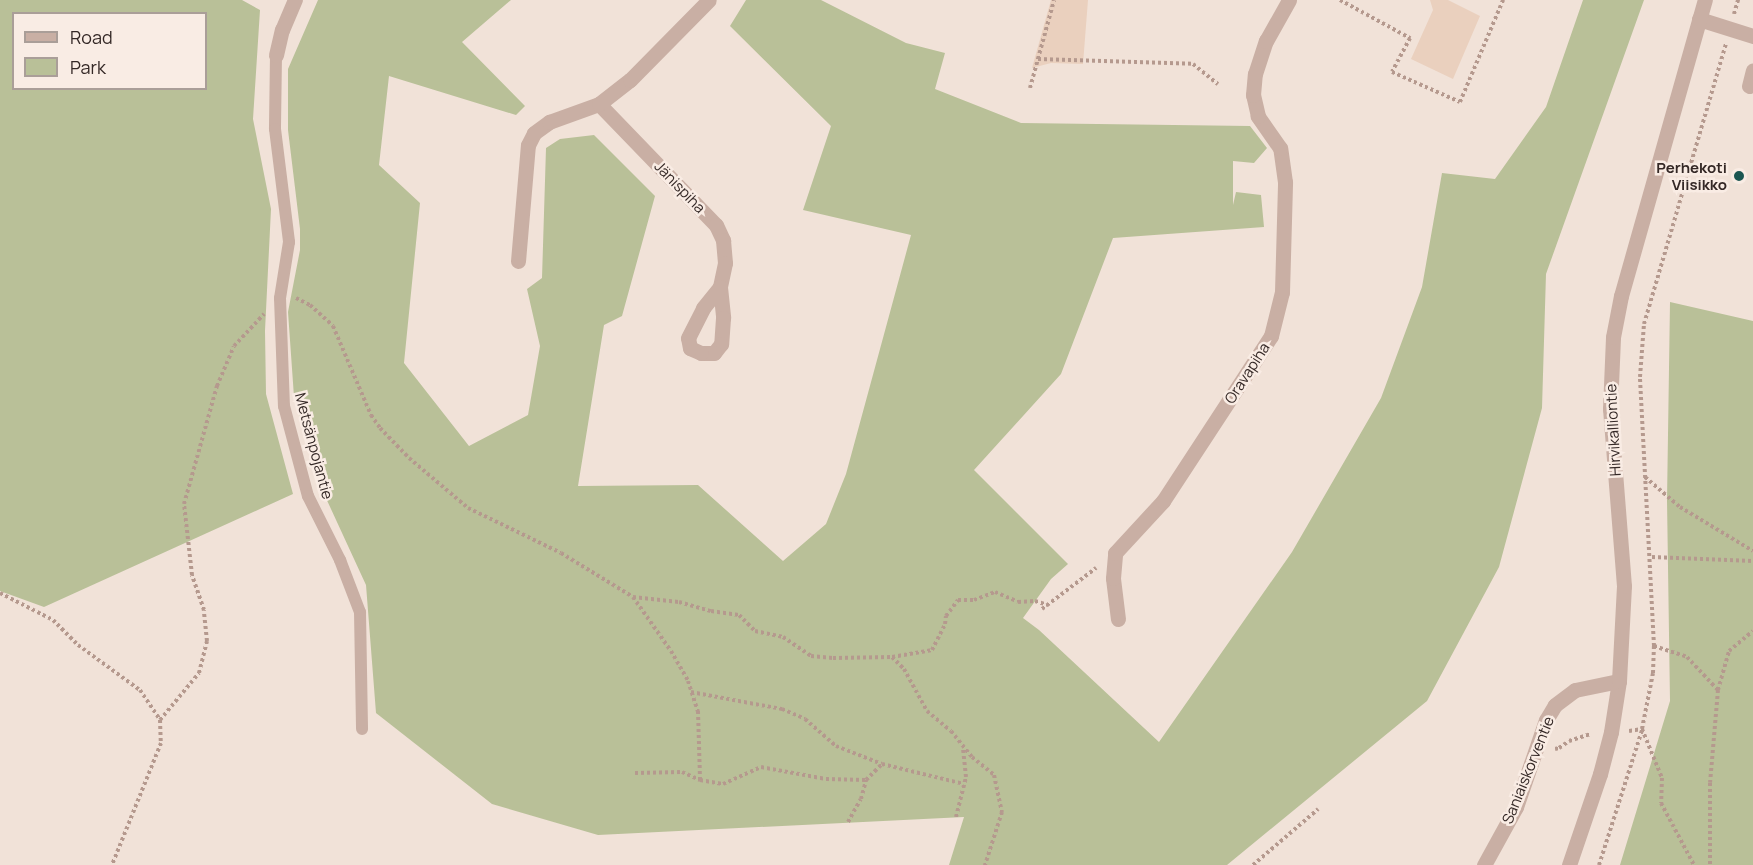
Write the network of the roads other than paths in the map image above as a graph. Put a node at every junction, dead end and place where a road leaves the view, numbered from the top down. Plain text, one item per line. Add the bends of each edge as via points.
1 (296, 0) edge
2 (709, 0) edge
3 (1289, 0) edge
4 (1705, 0) edge
5 (1699, 19) junction
6 (1753, 36) edge
7 (276, 55) joint
8 (1753, 70) edge
9 (1749, 86) dead end
10 (599, 104) junction
11 (518, 261) dead end
12 (720, 287) dead end
13 (1118, 619) dead end
14 (1619, 681) junction
15 (362, 729) dead end
16 (1484, 865) edge
17 (1569, 865) edge

1 - 7 street
2 - 10 street via 630,80
3 - 13 street, Oravapiha via 1266,41 1253,94 1258,116 1280,148 1285,182 1282,292 1271,336 1163,501 1115,553 1113,578
4 - 5 street, Hirvikalliontie
5 - 6 street
5 - 14 street, Hirvikalliontie via 1613,337 1610,409 1624,586
7 - 15 lane, Metsänpojantie via 275,129 289,243 281,294 284,406 308,496 340,560 360,612
8 - 9 street
10 - 11 street via 549,122 534,133 528,145
10 - 12 street, Jänispiha via 716,225 724,252
14 - 16 street, Saniaiskorventie via 1575,690 1555,705 1546,720 1516,807
14 - 17 street, Hirvikalliontie via 1600,774

